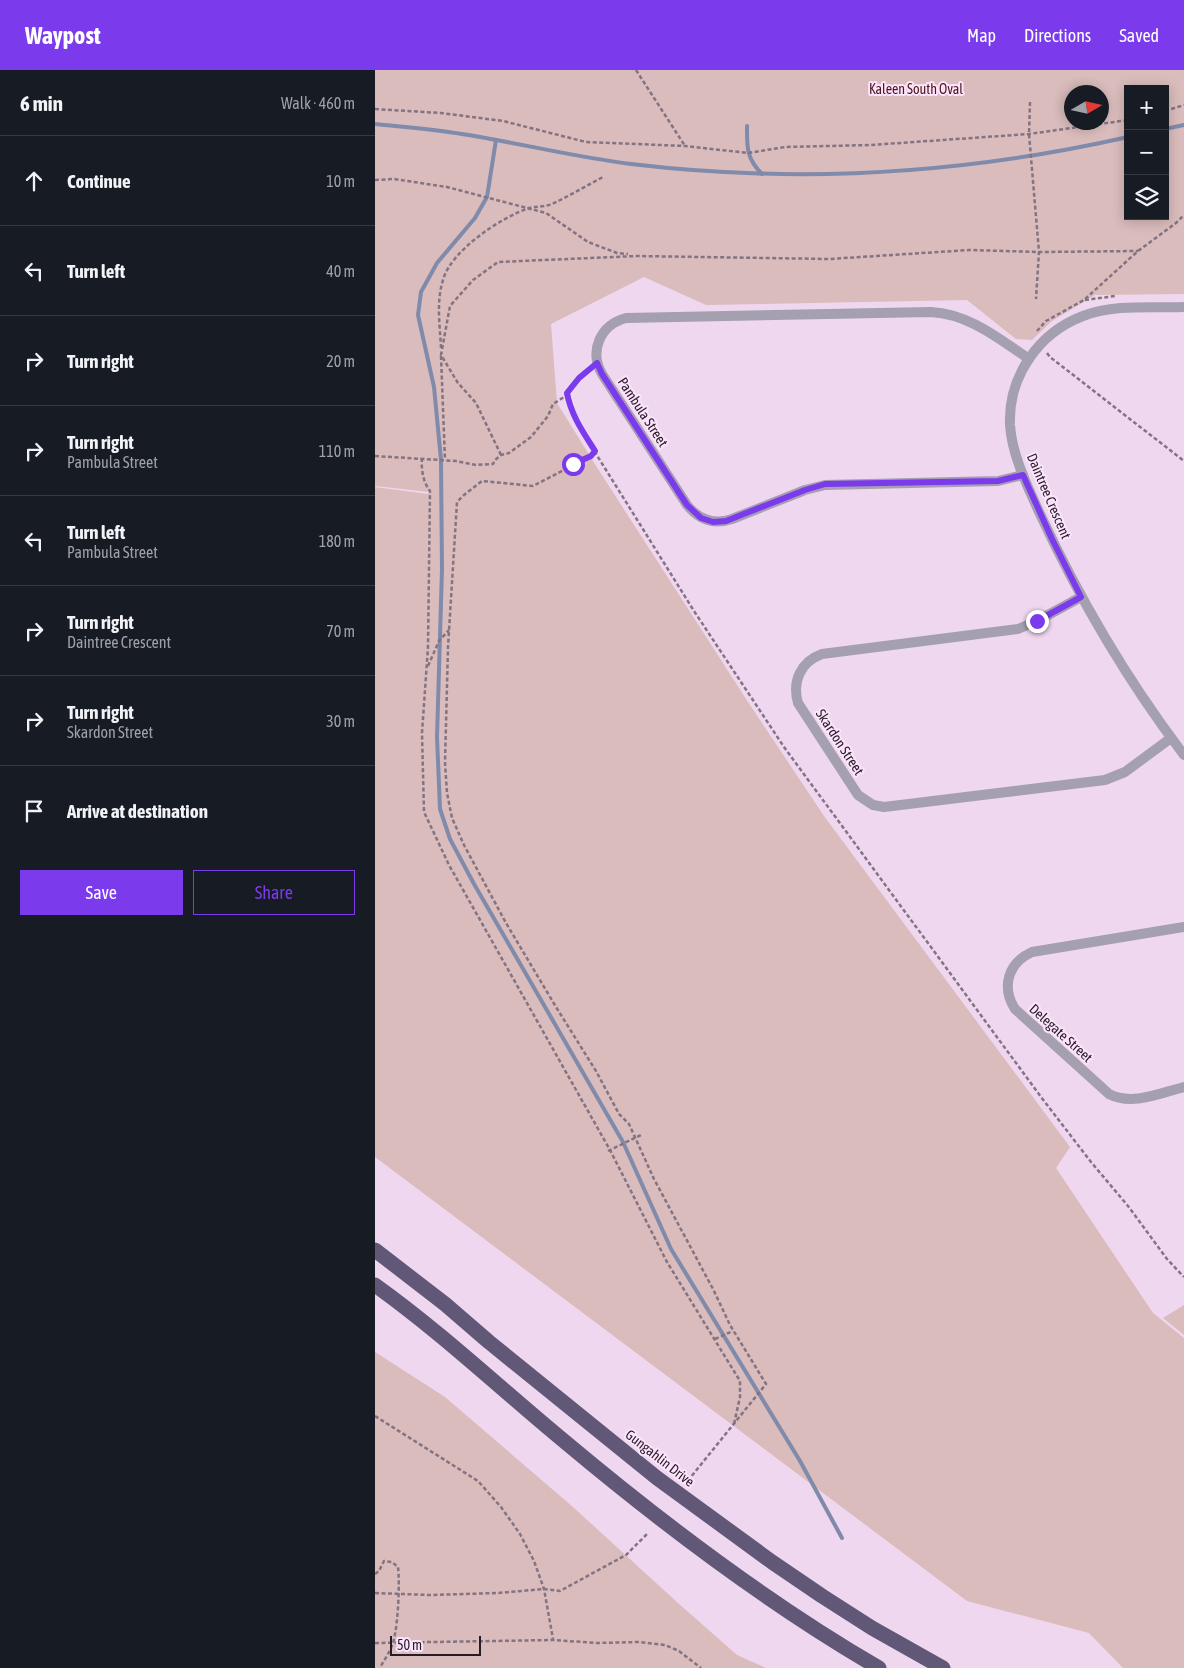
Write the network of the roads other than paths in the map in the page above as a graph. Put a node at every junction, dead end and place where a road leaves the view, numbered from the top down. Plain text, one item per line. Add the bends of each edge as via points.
1 (1184, 308) edge
2 (1029, 359) junction
3 (1023, 475) junction
4 (1081, 597) junction
5 (1171, 738) junction
6 (1184, 755) edge
7 (1184, 927) edge
8 (1184, 1087) edge
9 (375, 1250) edge
10 (375, 1285) edge
11 (879, 1668) edge
12 (943, 1668) edge

1 - 2 street, Daintree Crescent via 1120,309 1084,315 1063,325
2 - 3 street, Daintree Crescent via 1014,391 1010,414 1011,438
2 - 3 street, Pambula Street via 970,321 951,314 931,312 626,318 615,322 602,334 597,345 597,363 602,374 687,505 696,515 707,520 726,521 825,484 998,481
3 - 4 street, Daintree Crescent
4 - 5 street, Daintree Crescent via 1119,662
4 - 5 street, Skardon Street via 1018,628 822,654 811,659 799,674 796,685 798,703 855,791 867,803 878,807 1105,780 1125,772
5 - 6 street, Daintree Crescent
7 - 8 street, Delegate Street via 1032,952 1012,968 1007,986 1015,1009 1109,1094 1131,1100
9 - 12 highway, Gungahlin Drive via 657,1478 822,1596
10 - 11 highway via 703,1552

